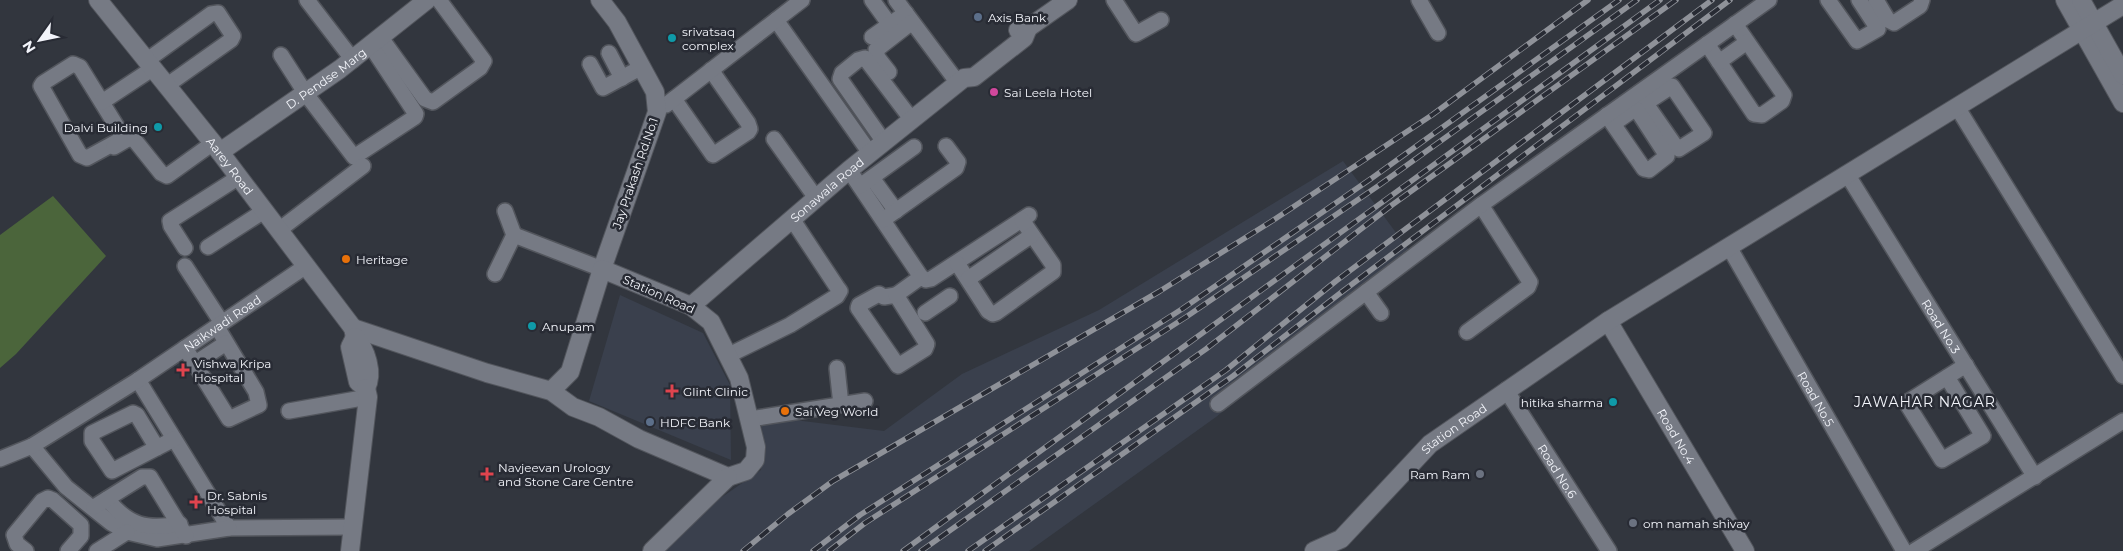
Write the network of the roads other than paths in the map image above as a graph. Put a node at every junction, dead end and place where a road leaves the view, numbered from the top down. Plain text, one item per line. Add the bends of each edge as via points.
1 (98, 0) edge
2 (307, 0) edge
3 (428, 0) edge
4 (439, 0) edge
5 (600, 0) edge
6 (802, 0) edge
7 (872, 0) edge
8 (896, 0) edge
9 (1068, 0) edge
10 (1114, 0) edge
11 (1419, 0) edge
12 (1769, 0) edge
13 (1828, 0) edge
14 (1860, 0) edge
15 (1876, 0) edge
16 (1922, 0) edge
17 (2065, 0) edge
18 (2081, 0) edge
19 (2123, 5) edge
20 (909, 18) junction
21 (776, 20) junction
22 (1161, 20) dead end
23 (1735, 24) junction
24 (890, 25) junction
25 (2088, 27) junction
26 (1438, 34) dead end
27 (872, 37) dead end
28 (376, 42) junction
29 (1747, 42) junction
30 (1707, 44) junction
31 (609, 53) dead end
32 (281, 55) dead end
33 (353, 60) junction
34 (1719, 62) junction
35 (590, 64) dead end
36 (149, 65) junction
37 (642, 67) junction
38 (711, 70) junction
39 (2123, 75) edge
40 (622, 78) junction
41 (961, 80) junction
42 (166, 86) junction
43 (306, 94) junction
44 (674, 99) junction
45 (102, 102) junction
46 (2123, 104) edge
47 (1957, 107) junction
48 (657, 112) junction
49 (916, 117) junction
50 (774, 139) dead end
51 (884, 142) junction
52 (946, 146) dead end
53 (914, 147) dead end
54 (216, 148) junction
55 (870, 154) junction
56 (363, 166) dead end
57 (83, 167) dead end
58 (849, 170) junction
59 (1847, 174) junction
60 (239, 177) junction
61 (866, 182) junction
62 (816, 198) junction
63 (922, 204) dead end
64 (1481, 205) junction
65 (264, 211) junction
66 (505, 211) dead end
67 (896, 211) junction
68 (792, 219) junction
69 (886, 224) junction
70 (279, 230) junction
71 (1032, 235) junction
72 (514, 236) junction
73 (208, 247) dead end
74 (1729, 247) junction
75 (185, 248) dead end
76 (957, 263) junction
77 (185, 266) dead end
78 (306, 266) junction
79 (602, 269) junction
80 (495, 274) dead end
81 (926, 278) junction
82 (968, 279) junction
83 (1366, 292) junction
84 (896, 295) junction
85 (691, 306) junction
86 (925, 312) dead end
87 (1380, 313) dead end
88 (1608, 321) junction
89 (219, 325) junction
90 (1467, 332) dead end
91 (354, 333) junction
92 (226, 343) junction
93 (181, 351) junction
94 (729, 355) junction
95 (194, 364) junction
96 (1966, 365) junction
97 (2121, 366) edge
98 (837, 368) dead end
99 (570, 372) junction
100 (1947, 377) junction
101 (138, 380) junction
102 (1506, 390) junction
103 (551, 391) junction
104 (367, 392) junction
105 (865, 401) dead end
106 (1218, 404) dead end
107 (841, 405) junction
108 (573, 407) junction
109 (289, 411) dead end
110 (1996, 414) junction
111 (219, 419) dead end
112 (750, 419) junction
113 (2123, 421) edge
114 (1977, 426) junction
115 (174, 439) junction
116 (32, 446) junction
117 (157, 448) dead end
118 (0, 459) edge
119 (728, 477) junction
120 (2035, 477) junction
121 (107, 499) junction
122 (90, 505) junction
123 (73, 516) junction
124 (229, 528) junction
125 (353, 528) junction
126 (183, 530) junction
127 (126, 532) junction
128 (116, 546) edge
129 (26, 551) edge
130 (68, 551) edge
131 (97, 551) edge
132 (350, 551) edge
133 (652, 551) edge
134 (1314, 551) edge
135 (1609, 551) edge
136 (1745, 551) edge
137 (1904, 551) edge
138 (1914, 551) edge

1 - 36 street, Aarey Road
2 - 33 street
3 - 28 street, D. Pendse Marg
4 - 28 street via 484,61 480,68 433,102 425,99
5 - 37 street, Jay Prakash Rd.No.1 via 617,22
6 - 21 street
7 - 24 street
8 - 20 street
9 - 41 street, Sonawala Road via 1028,28 1017,30 968,69
10 - 22 street via 1136,34
11 - 26 street
12 - 23 street
13 - 14 street via 1857,41 1878,29
15 - 16 street via 1888,20 1894,23 1920,6
17 - 25 street
18 - 25 street
19 - 25 street, Station Road
20 - 24 street
20 - 41 street
20 - 49 street via 876,53
21 - 38 street
21 - 55 street
23 - 29 street
23 - 30 street
24 - 27 street
25 - 39 street
25 - 46 street
25 - 47 street, Station Road
28 - 33 street, D. Pendse Marg
28 - 43 street via 415,110 415,117 354,157
29 - 34 street
29 - 34 street via 1784,95 1782,101 1762,116 1754,114
30 - 34 street
30 - 64 street via 1642,98
31 - 40 street
32 - 43 street
33 - 43 street, D. Pendse Marg
35 - 40 street via 603,88
36 - 42 street, Aarey Road
36 - 42 street via 211,14 218,13 233,36 231,40
36 - 45 street
37 - 40 street
37 - 48 street, Jay Prakash Rd.No.1 via 655,92
38 - 44 street
38 - 44 street via 750,126 748,132 713,155
41 - 49 street, Sonawala Road
42 - 54 street, Aarey Road
43 - 54 street, D. Pendse Marg
44 - 48 street
45 - 45 street via 122,135 98,153 83,158 41,86 69,66 77,65
47 - 59 street, Station Road
47 - 97 street
48 - 79 street, Jay Prakash Rd.No.1
49 - 51 street, Sonawala Road
49 - 51 street via 865,58 842,72 840,79
50 - 62 street
51 - 55 street, Sonawala Road
52 - 67 street via 958,162 956,168
53 - 61 street
54 - 57 street via 167,176 161,173 138,142 130,138
54 - 60 street, Aarey Road
55 - 58 street, Sonawala Road
56 - 70 street
58 - 61 street
58 - 62 street, Sonawala Road
59 - 74 street, Station Road
59 - 96 street, Road No.3
60 - 65 street, Aarey Road
60 - 75 street via 170,221
61 - 67 street
61 - 69 street
62 - 68 street, Sonawala Road
63 - 69 street
64 - 83 street
64 - 90 street via 1530,282 1528,287
65 - 70 street, Aarey Road
65 - 73 street
66 - 72 street
67 - 69 street
68 - 85 street, Sonawala Road
68 - 94 street via 840,291 790,325
69 - 81 street
70 - 78 street, Aarey Road
71 - 76 street via 1025,218
71 - 82 street
71 - 82 street via 1053,265 1051,275 993,314
72 - 79 street
72 - 80 street
74 - 88 street, Station Road
74 - 137 street, Road No.5
76 - 81 street
76 - 82 street
77 - 89 street
78 - 89 street, Naikwadi Road
78 - 91 street, Aarey Road
79 - 85 street, Station Road
79 - 99 street
81 - 84 street
81 - 86 street via 947,298
83 - 87 street
83 - 106 street
84 - 84 street via 927,344 925,349 898,366 858,308 879,294 884,297
85 - 94 street, Station Road via 711,322
88 - 102 street, Station Road
88 - 136 street, Road No.4
89 - 92 street
89 - 93 street, Naikwadi Road
91 - 103 street
91 - 104 street via 350,347 358,382
92 - 95 street
92 - 95 street via 256,392 259,406 230,420
93 - 95 street
93 - 101 street, Naikwadi Road
93 - 111 street
94 - 112 street, Station Road via 740,378
96 - 100 street
96 - 110 street, Road No.3
98 - 107 street
99 - 103 street
99 - 108 street
100 - 114 street
100 - 114 street via 1909,401 1908,408 1942,460 1982,438
101 - 115 street
101 - 116 street, Naikwadi Road
102 - 134 street, Station Road via 1430,444 1341,539
102 - 135 street, Road No.6
103 - 108 street
104 - 109 street
104 - 125 street
105 - 107 street
107 - 112 street
108 - 119 street
110 - 114 street
110 - 120 street, Road No.3
112 - 119 street, Station Road via 756,447 755,460 746,471
113 - 120 street
115 - 117 street
115 - 124 street
116 - 118 street, Naikwadi Road
116 - 122 street via 66,487
119 - 133 street, Station Road
120 - 138 street
121 - 122 street
121 - 126 street via 130,521 144,526
121 - 126 street via 142,477 150,477
122 - 123 street
122 - 127 street
123 - 129 street via 53,500 44,499 14,535 17,544
123 - 130 street via 81,525 82,532
124 - 125 street
124 - 126 street
125 - 132 street
126 - 127 street via 157,539
127 - 128 street
128 - 131 street

